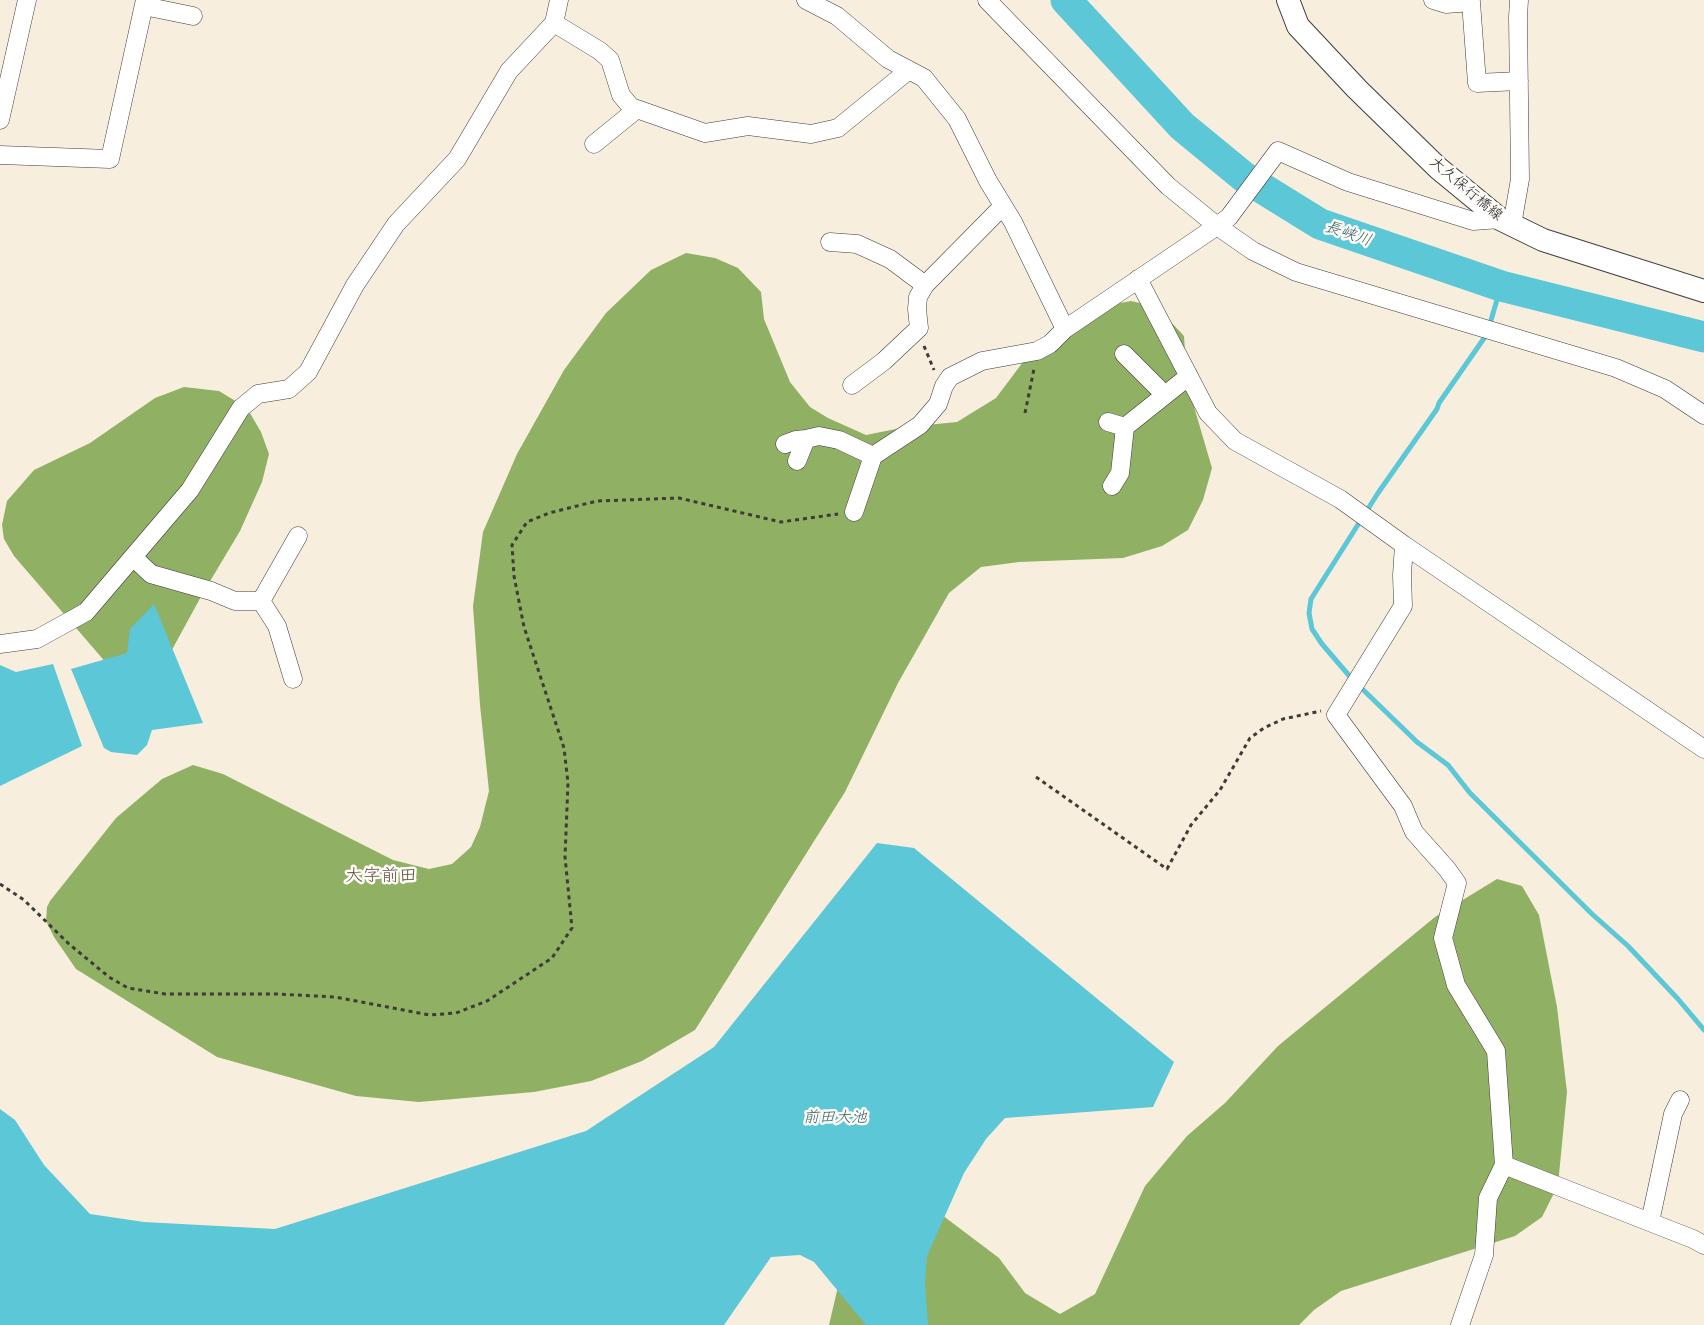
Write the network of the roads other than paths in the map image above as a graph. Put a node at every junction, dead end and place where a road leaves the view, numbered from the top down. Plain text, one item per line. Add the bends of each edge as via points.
1 (27, 0) edge
2 (559, 0) edge
3 (806, 0) edge
4 (988, 0) edge
5 (1288, 0) edge
6 (1433, 0) edge
7 (1519, 0) edge
8 (144, 3) edge
9 (193, 16) dead end
10 (554, 23) junction
11 (909, 70) junction
12 (1518, 81) junction
13 (3, 88) edge
14 (637, 109) junction
15 (0, 120) edge
16 (594, 144) dead end
17 (0, 154) edge
18 (1003, 206) junction
19 (1223, 222) junction
20 (1506, 222) junction
21 (830, 242) dead end
22 (1138, 279) junction
23 (925, 285) junction
24 (1704, 291) edge
25 (1064, 329) junction
26 (1124, 354) dead end
27 (1189, 376) junction
28 (852, 385) dead end
29 (1165, 395) junction
30 (1704, 415) edge
31 (1108, 422) dead end
32 (1125, 427) junction
33 (806, 439) junction
34 (785, 444) dead end
35 (873, 456) junction
36 (797, 461) dead end
37 (1112, 486) dead end
38 (854, 512) road end
39 (298, 536) dead end
40 (1404, 546) junction
41 (133, 557) junction
42 (261, 601) junction
43 (0, 644) edge
44 (293, 680) dead end
45 (1704, 748) edge
46 (1680, 1100) dead end
47 (1504, 1165) junction
48 (1650, 1222) junction
49 (1704, 1245) edge
50 (1460, 1325) edge

1 - 13 street
2 - 10 street
3 - 11 street via 837,16 888,59
4 - 19 street via 1168,186
5 - 20 main road, 大久保行橋線 via 1298,26 1357,89 1438,168
6 - 12 street via 1446,4 1471,2 1477,83
7 - 12 street
8 - 9 street
8 - 17 street via 110,159
10 - 14 street via 610,60 621,95
10 - 41 street via 509,71 457,159 396,224 355,285 308,372 289,389 258,394 241,408 190,490
11 - 14 street via 838,128 811,134 748,126 705,133
11 - 18 street via 924,78 957,119
12 - 20 street via 1520,179
13 - 15 street
14 - 16 street
18 - 23 street
18 - 25 street
19 - 20 street via 1278,151 1348,182 1472,222
19 - 22 street
19 - 30 street via 1253,251 1296,272 1616,368 1665,389
20 - 24 main road, 大久保行橋線 via 1543,240
21 - 23 street via 857,244 890,259
22 - 25 street
22 - 27 street
23 - 28 street via 918,297 918,328
25 - 35 street via 1050,344 1037,351 982,361 950,377 938,404 920,425
26 - 29 street
27 - 29 street
27 - 40 street via 1208,413 1235,441 1340,499
29 - 32 street
31 - 32 street
32 - 37 street via 1120,473
33 - 34 street
33 - 35 street via 819,436 839,440
33 - 36 street
35 - 38 street
39 - 42 street
40 - 45 street
40 - 47 street via 1403,606 1336,715 1403,806 1414,832 1457,883 1443,938 1456,985 1496,1052
41 - 42 street via 151,574 236,601
41 - 43 street via 86,612 37,639
42 - 44 street via 277,626
46 - 48 street via 1673,1114
47 - 48 street
47 - 50 street via 1488,1198 1484,1255
48 - 49 street

